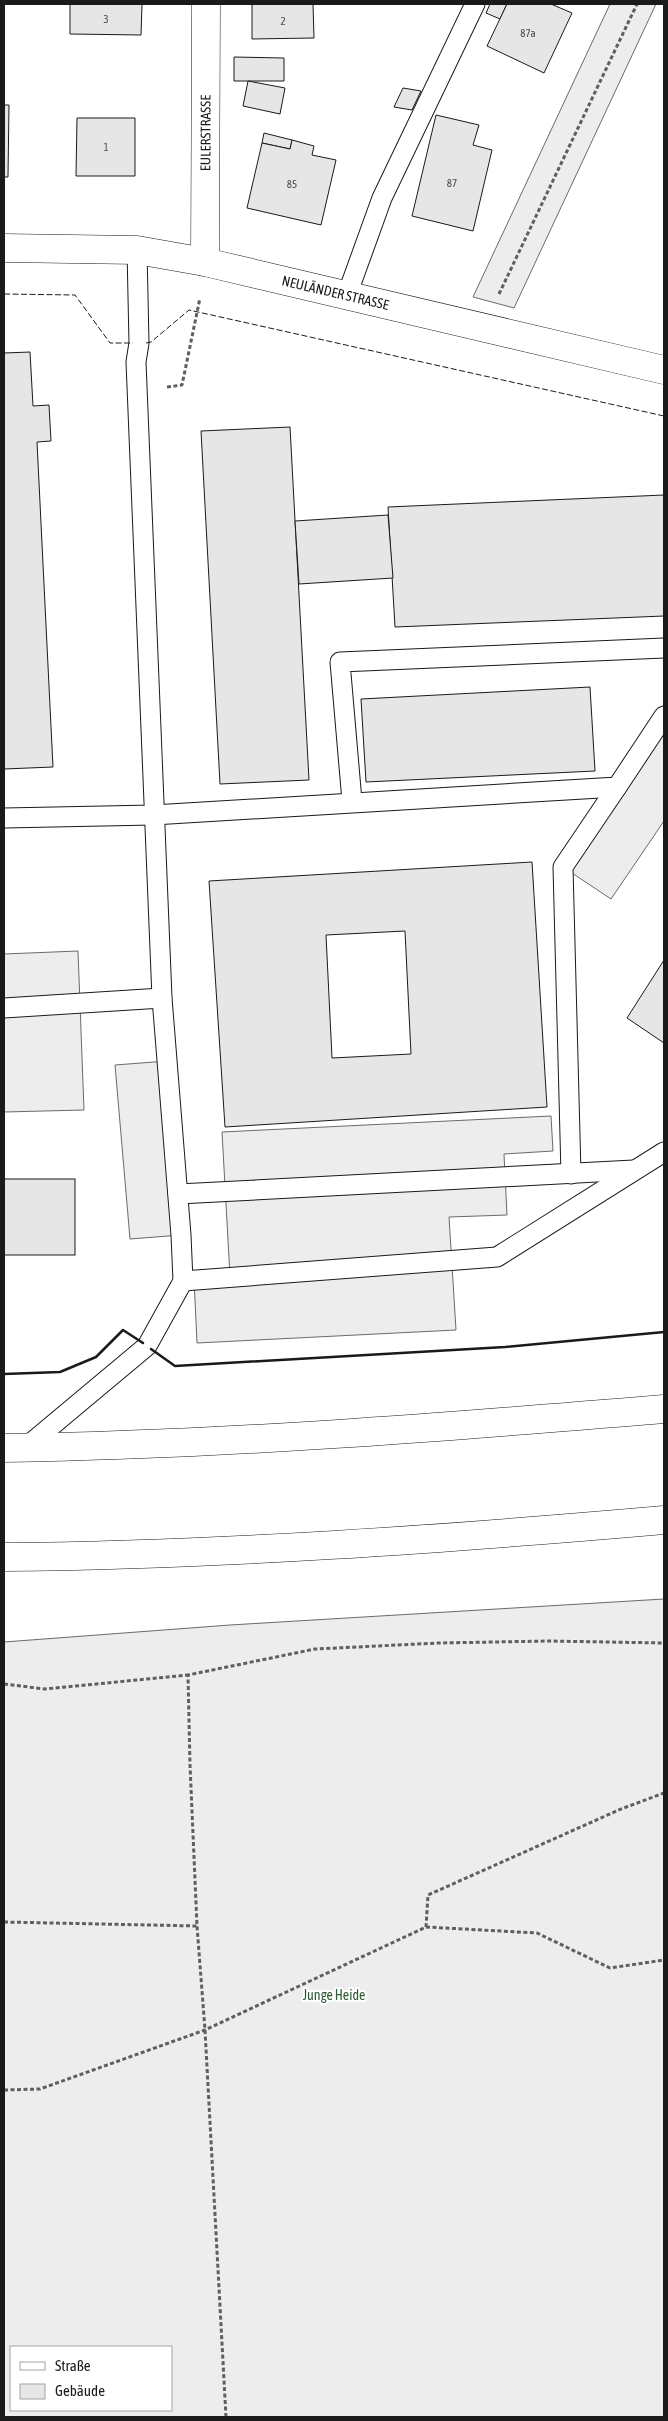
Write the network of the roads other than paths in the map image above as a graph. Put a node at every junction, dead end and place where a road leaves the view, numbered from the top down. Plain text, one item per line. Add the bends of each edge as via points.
1 (206, 4) edge
2 (476, 4) edge
3 (4, 248) edge
4 (137, 250) junction
5 (205, 262) junction
6 (347, 295) junction
7 (664, 370) edge
8 (664, 648) edge
9 (664, 716) edge
10 (617, 787) junction
11 (352, 801) junction
12 (153, 815) junction
13 (4, 818) edge
14 (162, 998) junction
15 (4, 1008) edge
16 (664, 1152) edge
17 (636, 1170) junction
18 (571, 1174) junction
19 (178, 1194) junction
20 (183, 1281) junction
21 (664, 1409) edge
22 (14, 1448) edge
23 (664, 1520) edge
24 (4, 1557) edge

1 - 5 main road, EULERSTRASSE
2 - 6 lane via 382,198
3 - 4 main road, NEULÄNDER STRASSE
4 - 5 main road, NEULÄNDER STRASSE
4 - 12 lane via 137,393
5 - 6 main road, NEULÄNDER STRASSE
6 - 7 main road, NEULÄNDER STRASSE
8 - 11 lane via 340,662
9 - 10 lane
10 - 11 lane
10 - 18 lane via 563,867
11 - 12 lane
12 - 13 lane
12 - 14 lane
14 - 15 lane
14 - 19 lane
16 - 17 lane
17 - 18 lane
17 - 20 lane via 497,1257
18 - 19 lane
19 - 20 lane
20 - 22 lane via 147,1346
21 - 22 main road via 248,1440
23 - 24 main road via 519,1533 276,1548

